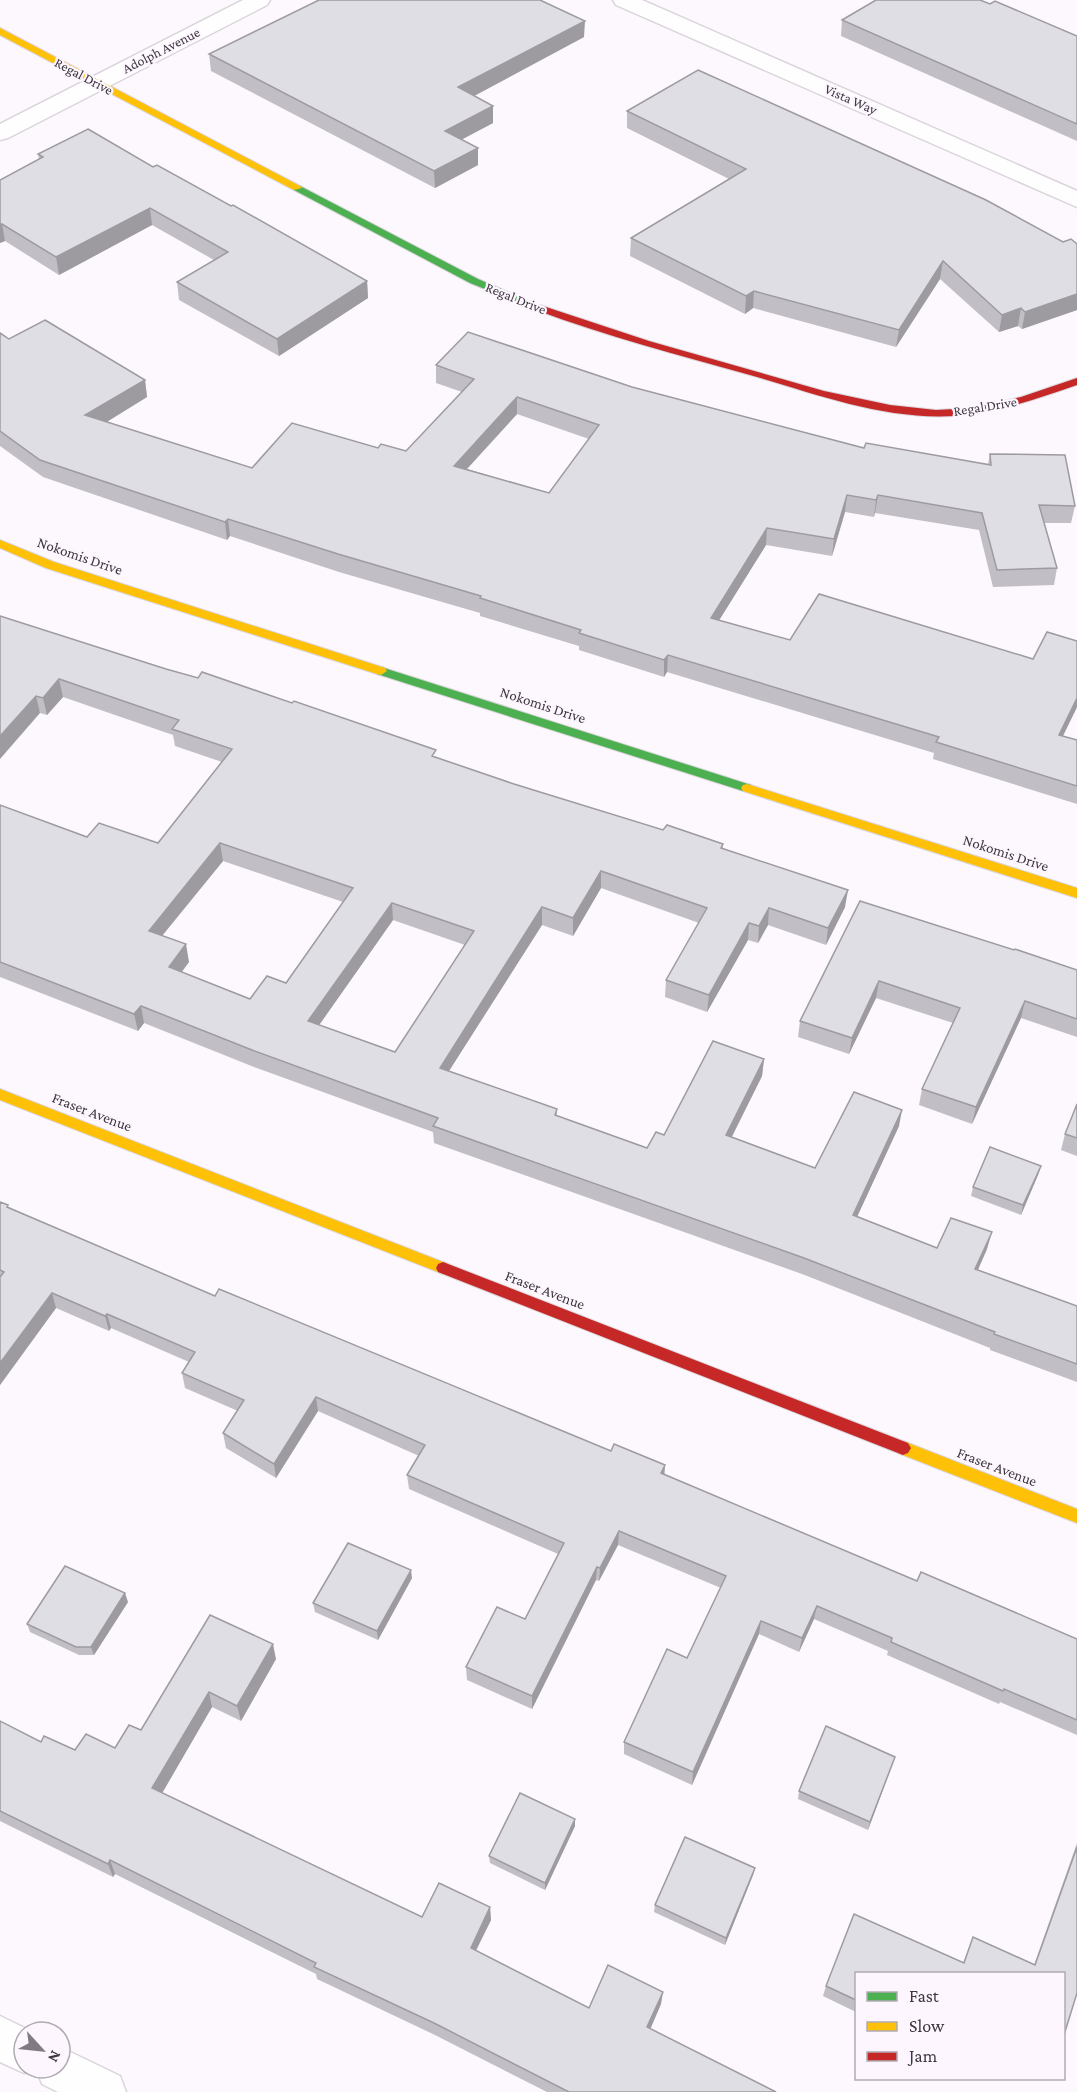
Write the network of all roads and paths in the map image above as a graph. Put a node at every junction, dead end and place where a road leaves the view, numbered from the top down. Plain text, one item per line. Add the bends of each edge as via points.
1 (259, 0) edge
2 (624, 0) edge
3 (0, 31) edge
4 (97, 83) junction
5 (0, 133) edge
6 (1077, 200) edge
7 (1077, 381) edge
8 (0, 544) edge
9 (1077, 893) edge
10 (0, 1094) edge
11 (1077, 1516) edge
12 (72, 2075) edge
13 (104, 2092) edge

1 - 4 street, Adolph Avenue
2 - 6 street, Vista Way
3 - 4 street, Regal Drive
4 - 5 street, Adolph Avenue
4 - 7 street, Regal Drive via 474,281 588,327 838,397 935,413 978,411 1019,402
8 - 9 street, Nokomis Drive via 50,565
10 - 11 street, Fraser Avenue
12 - 13 street

